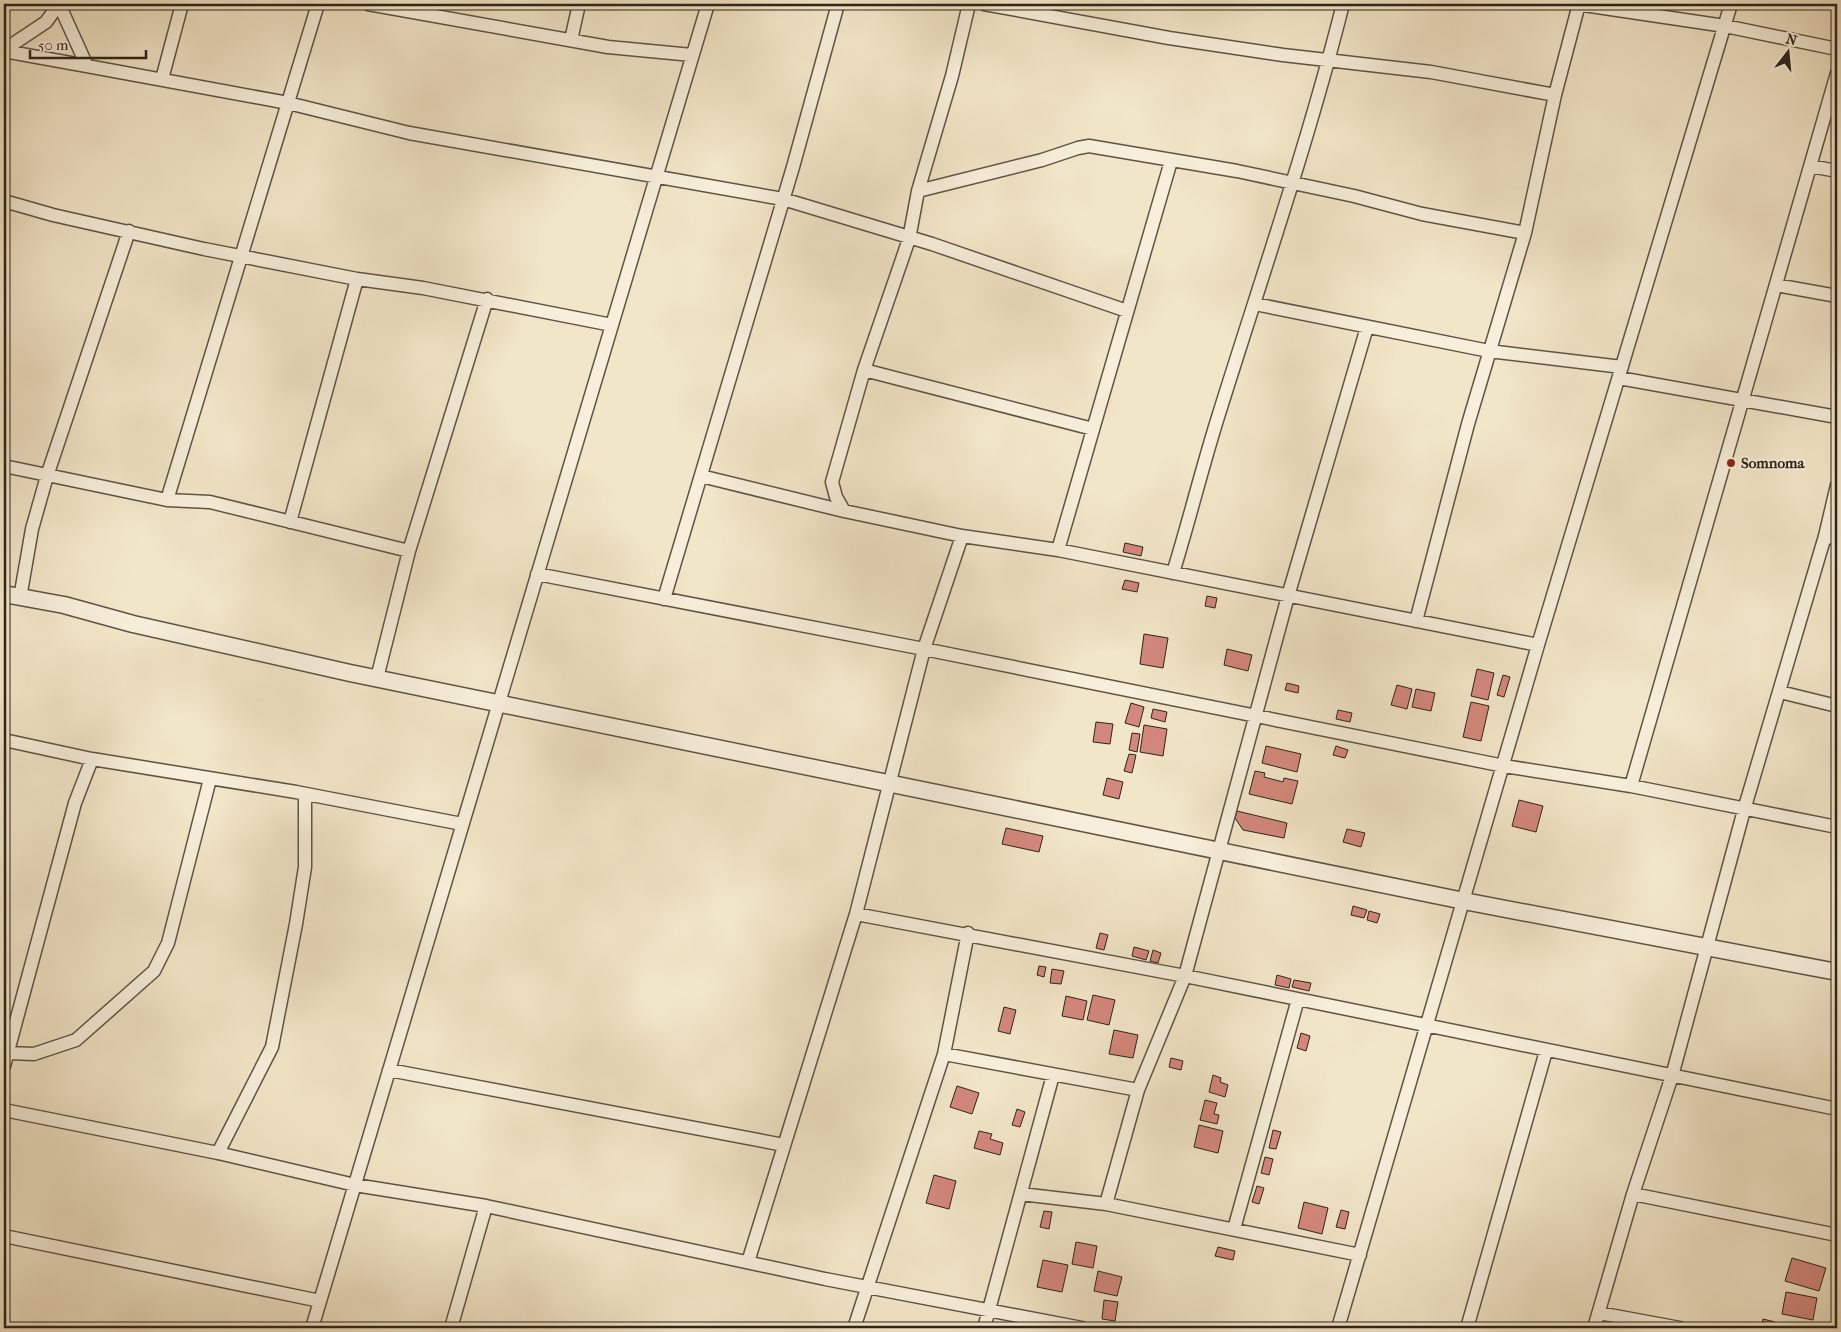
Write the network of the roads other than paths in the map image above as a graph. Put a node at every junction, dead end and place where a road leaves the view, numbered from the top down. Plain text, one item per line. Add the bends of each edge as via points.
1 (59, 4) edge
2 (182, 4) edge
3 (318, 4) edge
4 (368, 4) edge
5 (579, 4) edge
6 (708, 4) edge
7 (838, 4) edge
8 (969, 4) edge
9 (984, 4) edge
10 (1342, 4) edge
11 (1578, 4) edge
12 (1731, 4) edge
13 (1725, 26) junction
14 (571, 40) junction
15 (1837, 49) edge
16 (4, 51) edge
17 (692, 55) junction
18 (1328, 61) junction
19 (87, 66) junction
20 (1837, 73) edge
21 (162, 79) junction
22 (1555, 95) junction
23 (288, 103) junction
24 (1171, 161) junction
25 (1810, 166) junction
26 (1837, 171) edge
27 (656, 177) junction
28 (1292, 183) junction
29 (918, 191) junction
30 (783, 199) junction
31 (4, 202) edge
32 (129, 231) junction
33 (1525, 233) junction
34 (909, 238) junction
35 (242, 256) junction
36 (357, 279) junction
37 (1776, 284) junction
38 (1837, 296) edge
39 (487, 299) junction
40 (1255, 304) junction
41 (1127, 312) junction
42 (612, 325) junction
43 (1367, 327) junction
44 (1489, 351) junction
45 (864, 370) junction
46 (1621, 373) junction
47 (1741, 400) junction
48 (1837, 417) edge
49 (1093, 429) junction
50 (4, 466) edge
51 (47, 476) junction
52 (701, 476) junction
53 (1837, 485) edge
54 (167, 500) junction
55 (844, 511) junction
56 (290, 522) junction
57 (962, 536) junction
58 (1831, 538) edge
59 (1058, 550) junction
60 (409, 551) junction
61 (1174, 573) junction
62 (537, 574) junction
63 (4, 594) edge
64 (1288, 596) junction
65 (20, 598) junction
66 (664, 599) junction
67 (1416, 621) junction
68 (1538, 646) junction
69 (924, 649) junction
70 (377, 678) junction
71 (1780, 692) junction
72 (500, 704) junction
73 (1837, 706) edge
74 (1255, 716) junction
75 (4, 740) edge
76 (92, 759) junction
77 (1504, 766) junction
78 (210, 779) junction
79 (888, 783) junction
80 (1631, 786) junction
81 (305, 794) junction
82 (1744, 810) junction
83 (462, 824) junction
84 (1837, 827) edge
85 (1218, 850) junction
86 (1464, 901) junction
87 (856, 914) junction
88 (968, 933) junction
89 (1708, 947) junction
90 (1837, 972) edge
91 (1185, 976) junction
92 (1298, 999) junction
93 (1427, 1027) junction
94 (1546, 1051) junction
95 (8, 1053) junction
96 (944, 1054) junction
97 (4, 1066) edge
98 (388, 1070) junction
99 (1053, 1075) junction
100 (1672, 1076) junction
101 (1138, 1090) junction
102 (1837, 1109) edge
103 (4, 1110) edge
104 (784, 1145) junction
105 (218, 1153) junction
106 (355, 1184) junction
107 (1020, 1194) junction
108 (1633, 1194) junction
109 (1106, 1204) junction
110 (486, 1206) junction
111 (1234, 1230) junction
112 (1837, 1235) edge
113 (4, 1236) edge
114 (1360, 1255) junction
115 (748, 1262) junction
116 (868, 1286) junction
117 (320, 1301) junction
118 (989, 1311) junction
119 (1599, 1314) junction
120 (312, 1328) edge
121 (451, 1328) edge
122 (854, 1328) edge
123 (984, 1328) edge
124 (1082, 1328) edge
125 (1338, 1328) edge
126 (1467, 1328) edge
127 (1594, 1328) edge
128 (1680, 1328) edge

1 - 16 street via 46,22
1 - 19 street
2 - 21 street
3 - 23 street
4 - 14 street
5 - 14 street
6 - 17 street
7 - 30 street
8 - 29 street via 952,76
9 - 18 street via 1168,38
10 - 18 street
11 - 13 street
11 - 22 street
12 - 13 street
13 - 15 street
13 - 46 street
14 - 17 street
16 - 19 street
17 - 27 street
18 - 22 street via 1431,72
18 - 28 street
19 - 21 street
20 - 25 street
21 - 23 street
22 - 33 street
23 - 27 street via 410,133
23 - 35 street
24 - 28 street
24 - 29 street via 1089,146
24 - 41 street
25 - 26 street
25 - 37 street
27 - 30 street
27 - 42 street
28 - 33 street via 1422,214
28 - 40 street
29 - 34 street
30 - 34 street
30 - 52 street
31 - 32 street
32 - 35 street
32 - 51 street
33 - 44 street
34 - 41 street
34 - 45 street
35 - 36 street
35 - 54 street
36 - 39 street
36 - 56 street
37 - 38 street
37 - 47 street
39 - 42 street
39 - 60 street
40 - 43 street
40 - 61 street via 1218,418
41 - 49 street
42 - 62 street
43 - 44 street
43 - 64 street
44 - 46 street
44 - 67 street
45 - 49 street
45 - 55 street via 832,482
46 - 47 street
46 - 68 street
47 - 48 street
47 - 80 street
49 - 59 street
50 - 51 street
51 - 54 street
51 - 65 street via 32,529
52 - 55 street
52 - 66 street
53 - 58 street
54 - 56 street via 210,502
55 - 57 street
56 - 60 street
57 - 59 street
57 - 69 street
58 - 71 street
59 - 61 street
60 - 70 street
61 - 64 street
62 - 66 street
62 - 72 street
63 - 65 street
64 - 67 street
64 - 74 street
65 - 70 street via 64,605 133,624
66 - 69 street
67 - 68 street
68 - 77 street
69 - 74 street
69 - 79 street
70 - 72 street
71 - 73 street
71 - 82 street
72 - 79 street
72 - 83 street
74 - 77 street
74 - 85 street
75 - 76 street
76 - 78 street
76 - 95 street via 75,803
77 - 80 street
77 - 86 street
78 - 81 street
78 - 95 street via 168,943 154,971 76,1040 34,1054
79 - 85 street
79 - 87 street
80 - 82 street
81 - 83 street
81 - 105 street via 305,867 272,1047
82 - 84 street
82 - 89 street
83 - 98 street
85 - 86 street
85 - 91 street
86 - 89 street
86 - 93 street
87 - 88 street
87 - 104 street
88 - 91 street
88 - 96 street
89 - 90 street
89 - 100 street
91 - 92 street
91 - 101 street
92 - 93 street
92 - 111 street
93 - 94 street
93 - 114 street
94 - 100 street
94 - 126 street
95 - 97 street
96 - 99 street
96 - 116 street
98 - 104 street
98 - 106 street
99 - 101 street
99 - 107 street
100 - 102 street
100 - 108 street
101 - 109 street
103 - 105 street
104 - 115 street
105 - 106 street
106 - 110 street
106 - 117 street
107 - 109 street
107 - 118 street
108 - 112 street
108 - 119 street
109 - 111 street
110 - 115 street
110 - 121 street
111 - 114 street
113 - 117 street
114 - 125 street
115 - 116 street
116 - 118 street
116 - 122 street
117 - 120 street
118 - 123 street
118 - 124 street
119 - 127 street
119 - 128 street

